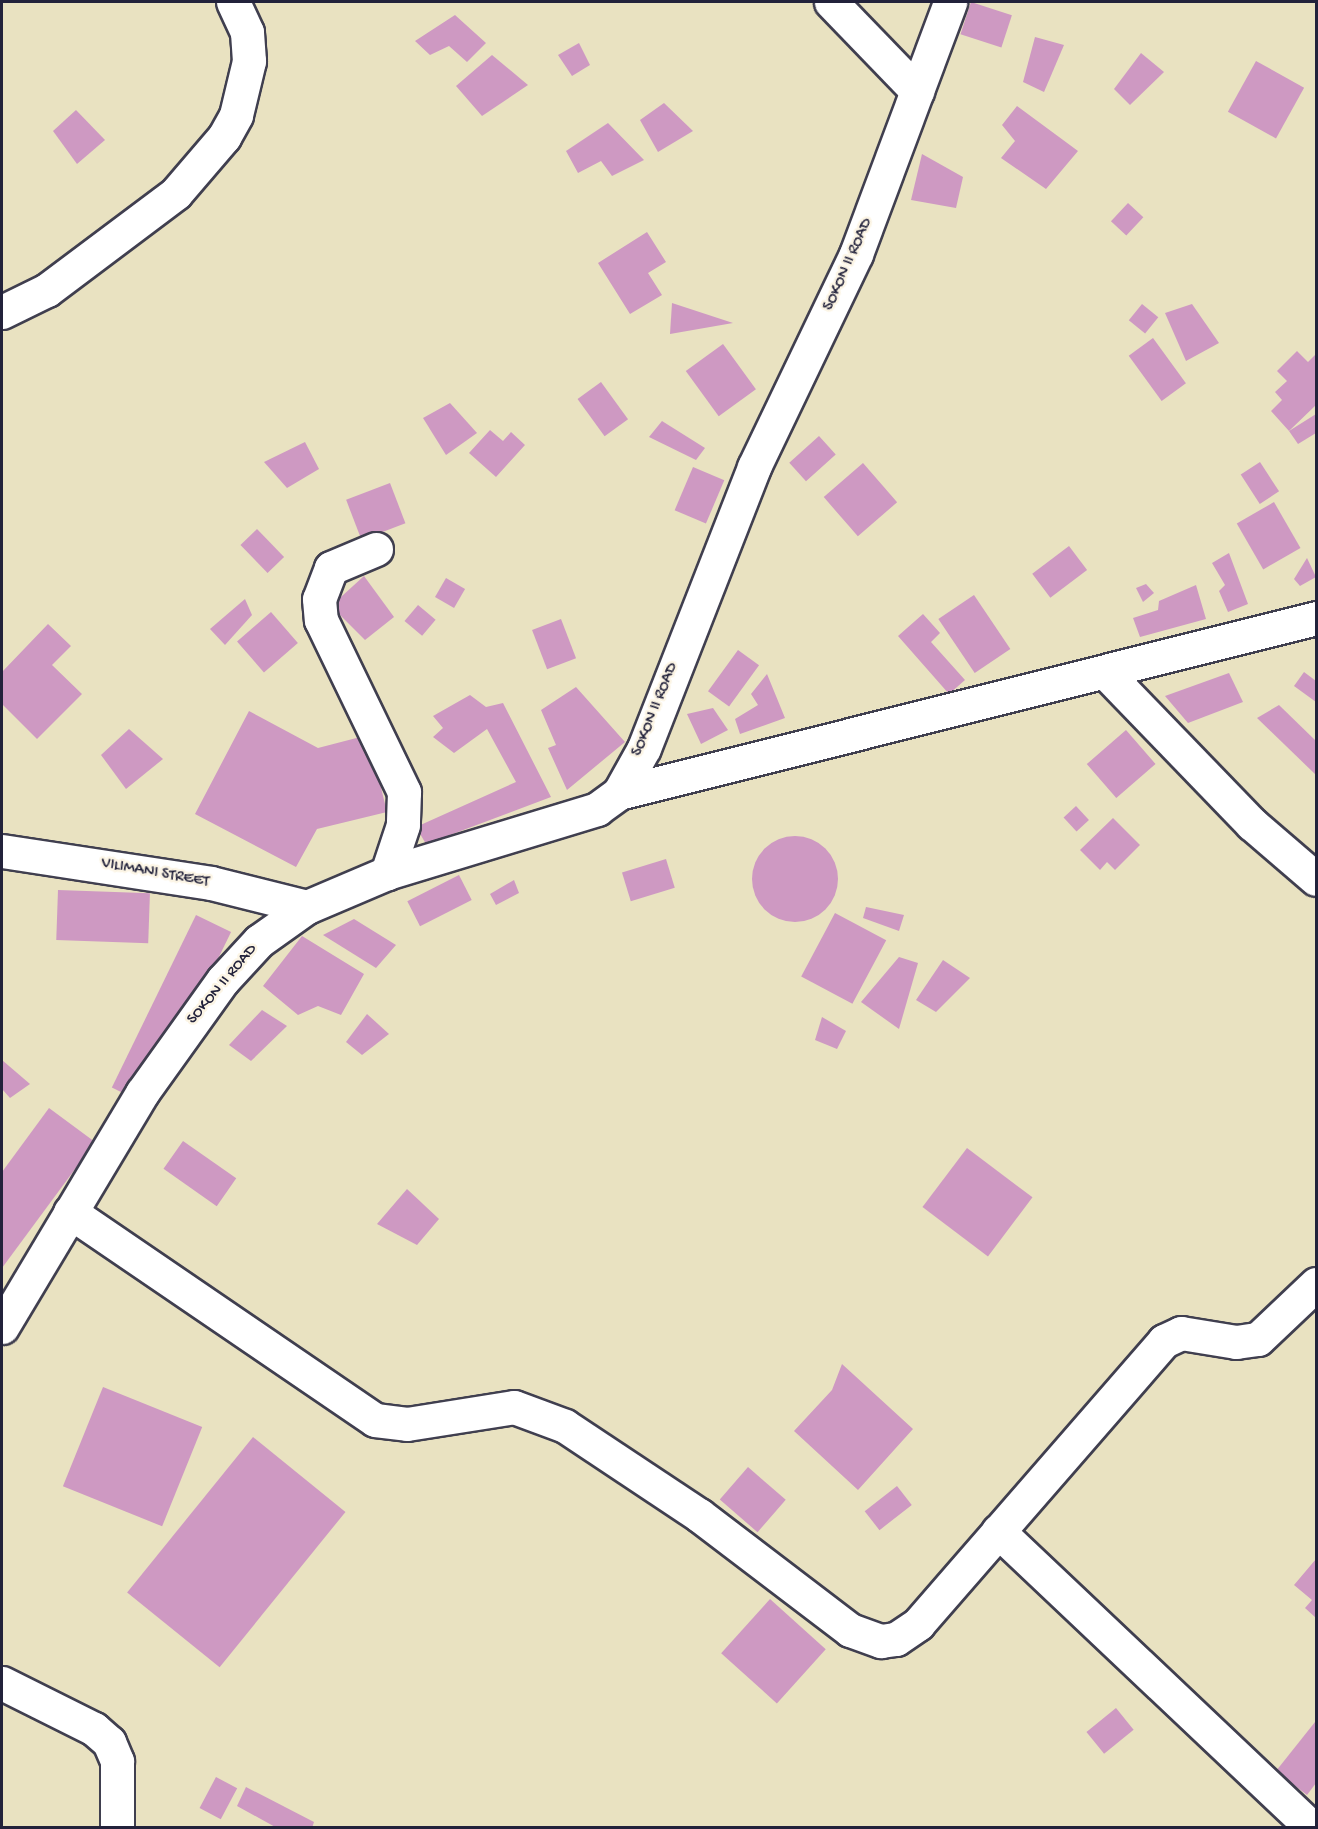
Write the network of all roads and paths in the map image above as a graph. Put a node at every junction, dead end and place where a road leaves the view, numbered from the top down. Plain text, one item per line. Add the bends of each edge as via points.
1 (233, 2) edge
2 (831, 2) edge
3 (950, 2) edge
4 (917, 91) junction
5 (2, 312) edge
6 (376, 549) dead end
7 (1317, 618) edge
8 (1108, 675) junction
9 (619, 793) junction
10 (2, 851) edge
11 (387, 873) junction
12 (1317, 879) edge
13 (308, 907) junction
14 (70, 1212) junction
15 (1317, 1284) edge
16 (2, 1327) edge
17 (998, 1531) junction
18 (2, 1683) edge
19 (1308, 1824) dead end
20 (117, 1827) edge

1 - 5 street via 247,32 249,61 236,115 224,137 176,193 47,290
2 - 4 street
3 - 4 street, SOKON II ROAD
4 - 9 street, SOKON II ROAD via 856,254 741,496 644,748
6 - 11 street via 331,568 319,599 321,620 404,792 403,825
7 - 8 street
8 - 9 street
8 - 12 street via 1251,824
9 - 11 street, SOKON II ROAD via 597,809
10 - 13 street, VILIMANI STREET via 211,884
11 - 13 street, SOKON II ROAD
13 - 14 street, SOKON II ROAD via 259,941 223,980 142,1093
14 - 16 street, SOKON II ROAD
14 - 17 street via 375,1420 407,1424 514,1407 599,1444 866,1638 881,1641 908,1633
15 - 17 street via 1258,1339 1236,1342 1181,1333 1164,1341
17 - 19 street
18 - 20 street via 94,1729 109,1742 117,1761

